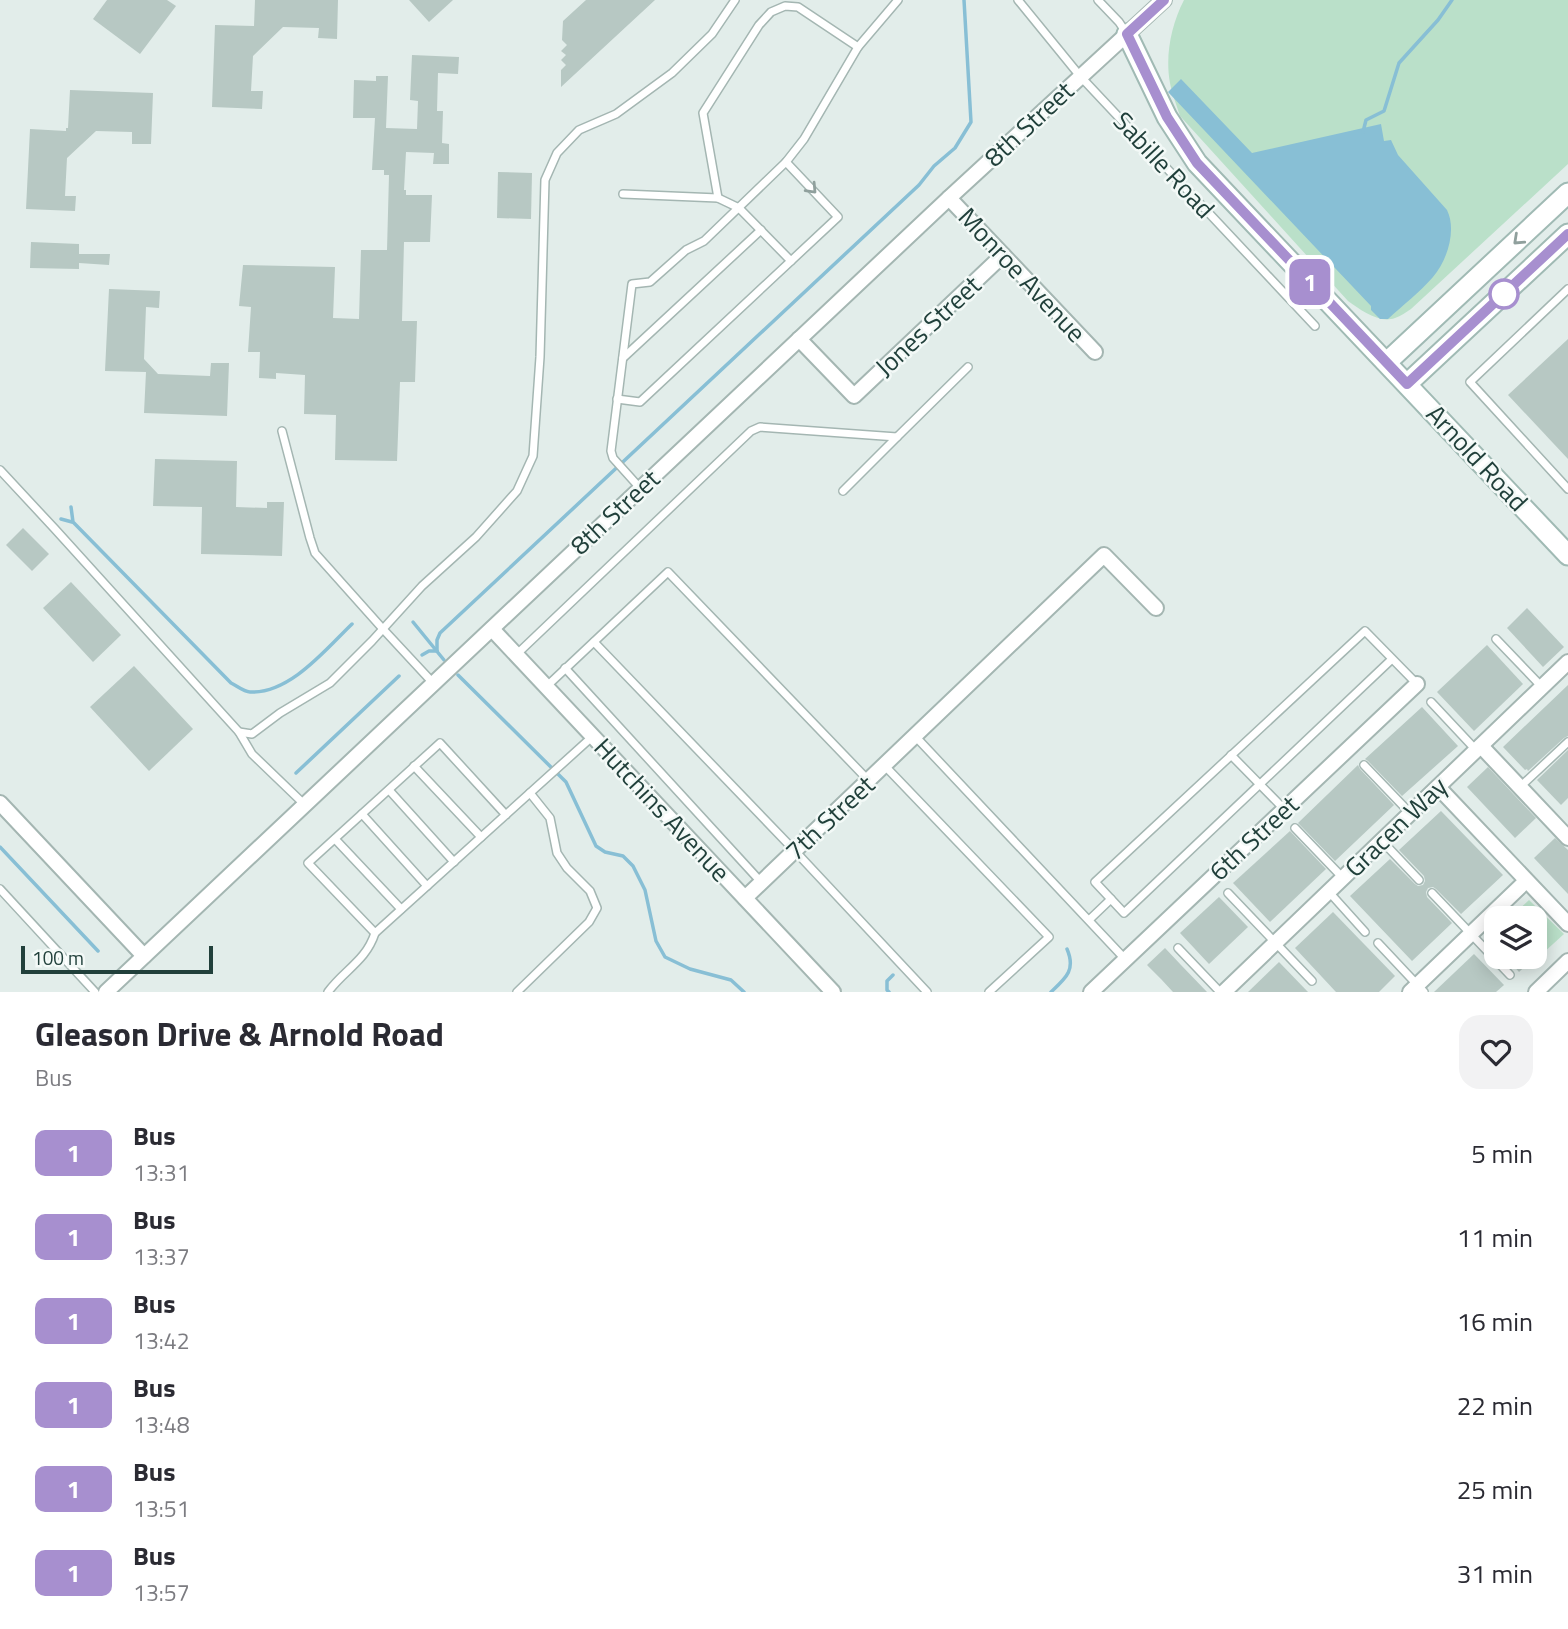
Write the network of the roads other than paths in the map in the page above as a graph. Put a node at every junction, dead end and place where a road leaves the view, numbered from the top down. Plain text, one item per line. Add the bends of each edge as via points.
1 (735, 0) edge
2 (898, 0) edge
3 (1018, 0) edge
4 (1098, 0) edge
5 (1164, 0) edge
6 (786, 3) edge
7 (1127, 34) junction
8 (858, 47) junction
9 (1080, 76) junction
10 (786, 162) junction
11 (1568, 193) edge
12 (623, 194) dead end
13 (718, 198) junction
14 (949, 198) junction
15 (739, 208) junction
16 (761, 230) junction
17 (1568, 234) edge
18 (1003, 255) junction
19 (791, 261) junction
20 (1568, 289) edge
21 (1315, 326) dead end
22 (799, 339) junction
23 (1095, 352) dead end
24 (623, 358) junction
25 (1387, 362) junction
26 (968, 367) dead end
27 (1407, 384) junction
28 (617, 399) junction
29 (282, 431) dead end
30 (897, 437) junction
31 (0, 470) edge
32 (640, 488) junction
33 (1568, 489) edge
34 (843, 491) dead end
35 (1568, 555) edge
36 (1156, 608) dead end
37 (382, 628) junction
38 (492, 629) junction
39 (1496, 639) dead end
40 (594, 642) junction
41 (516, 655) junction
42 (1392, 659) junction
43 (1568, 663) edge
44 (565, 668) junction
45 (434, 684) junction
46 (1417, 684) joint
47 (546, 687) junction
48 (1542, 687) junction
49 (1431, 702) dead end
50 (239, 732) junction
51 (915, 736) junction
52 (593, 737) junction
53 (1568, 742) edge
54 (1479, 748) junction
55 (1231, 755) junction
56 (885, 765) junction
57 (1364, 765) dead end
58 (414, 766) junction
59 (869, 781) junction
60 (1260, 784) junction
61 (1438, 787) junction
62 (1520, 787) junction
63 (389, 790) junction
64 (530, 793) junction
65 (0, 803) edge
66 (304, 805) junction
67 (1285, 809) junction
68 (1410, 813) junction
69 (362, 814) junction
70 (506, 815) junction
71 (1295, 828) dead end
72 (481, 838) junction
73 (1568, 838) edge
74 (335, 839) junction
75 (1382, 841) junction
76 (795, 850) junction
77 (454, 862) junction
78 (1343, 878) junction
79 (1419, 880) dead end
80 (1526, 881) junction
81 (762, 883) junction
82 (427, 886) junction
83 (0, 889) edge
84 (1329, 892) junction
85 (1228, 893) dead end
86 (1432, 893) dead end
87 (745, 898) junction
88 (1111, 899) junction
89 (401, 909) junction
90 (1089, 920) junction
91 (1568, 925) edge
92 (1366, 932) dead end
93 (375, 933) junction
94 (1471, 934) junction
95 (1275, 943) junction
96 (1378, 943) dead end
97 (1178, 948) dead end
98 (144, 956) junction
99 (1125, 959) junction
100 (1568, 961) edge
101 (1510, 975) dead end
102 (1312, 981) dead end
103 (1417, 990) edge
104 (95, 992) edge
105 (106, 992) edge
106 (328, 992) edge
107 (517, 992) edge
108 (833, 992) edge
109 (927, 992) edge
110 (989, 992) edge
111 (1090, 992) edge
112 (1222, 992) edge
113 (1536, 992) edge

1 - 37 lane via 712,34 672,73 616,114 579,130 557,153 545,180 533,456 517,491 477,537
2 - 8 lane
3 - 9 lane, Sabille Road
4 - 7 lane
5 - 7 street, 8th Street
6 - 8 lane
6 - 13 lane via 759,25 703,113
7 - 9 street, 8th Street
7 - 25 street, Arnold Road via 1167,117 1197,163
8 - 10 lane
9 - 14 street, 8th Street
9 - 21 lane, Sabille Road
10 - 15 lane
10 -> 19 lane via 838,217
11 -> 25 street
12 - 13 lane
13 - 15 lane
14 - 18 street, Monroe Avenue
14 - 22 street, 8th Street
15 - 16 lane
15 - 24 lane via 650,282 632,284
16 - 19 lane
16 - 24 lane
17 - 27 street
18 - 22 street, Jones Street via 854,396
18 - 23 street, Monroe Avenue
19 - 28 lane via 640,402
20 - 33 lane via 1470,382
22 - 32 street, 8th Street
24 - 28 lane
25 - 27 street, Arnold Road
26 - 30 lane
27 - 35 street, Arnold Road
28 - 32 lane via 612,457
29 - 37 lane via 315,553
30 - 34 lane
30 - 41 lane via 760,427 751,431
31 - 50 lane
32 - 38 street, 8th Street
36 - 51 street, 7th Street via 1104,555
37 - 45 lane
37 - 50 lane via 330,684 252,734
38 - 41 street, Hutchins Avenue
38 - 45 street, 8th Street
39 - 48 lane
40 - 44 lane
40 - 59 lane via 668,572
40 - 76 lane
41 - 47 street, Hutchins Avenue
42 - 46 lane
42 - 55 lane via 1365,631
42 - 60 lane
43 - 48 street, Gracen Way
44 - 47 lane
44 - 81 lane
45 - 66 street, 8th Street
46 - 67 street, 6th Street
47 - 52 street, Hutchins Avenue
48 - 54 street, Gracen Way
49 - 54 lane
50 - 66 lane via 253,754
51 - 56 street, 7th Street
51 - 90 lane
52 - 64 lane
52 - 87 street, Hutchins Avenue
53 - 62 lane
54 - 61 street, Gracen Way
54 - 62 street
55 - 60 lane
55 - 88 lane via 1095,882
56 - 59 street, 7th Street
56 - 110 lane via 1049,937
57 - 68 lane
58 - 63 lane
58 - 70 lane via 440,743
58 - 72 lane
59 - 76 street, 7th Street
60 - 67 lane
60 - 88 lane via 1125,913
61 - 68 street, Gracen Way
61 - 80 street
62 - 73 street
63 - 69 lane
63 - 77 lane
64 - 70 lane
64 - 107 lane via 550,818 557,853 590,891 597,908 589,922
65 - 98 street
66 - 98 street, 8th Street
67 - 99 street, 6th Street
68 - 75 street, Gracen Way
69 - 74 lane
69 - 82 lane
70 - 72 lane
71 - 78 lane
72 - 77 lane
74 - 89 lane
74 - 93 lane via 308,863
75 - 78 street, Gracen Way
75 - 79 lane
76 - 81 street, 7th Street
76 - 109 lane
77 - 82 lane
78 - 84 street, Gracen Way
80 - 91 street
80 - 94 street
81 - 87 street, 7th Street
82 - 89 lane
83 - 104 lane
84 - 92 lane
84 - 95 street, Gracen Way
85 - 95 lane
86 - 94 lane
87 - 108 street, Hutchins Avenue
88 - 90 lane
89 - 93 lane
90 - 99 lane
93 - 106 lane via 362,958
94 - 101 lane
94 - 103 street
95 - 102 lane
95 - 112 street, Gracen Way
96 - 103 lane
97 - 112 lane
98 - 105 street, 8th Street
99 - 111 street, 6th Street
100 - 113 street

